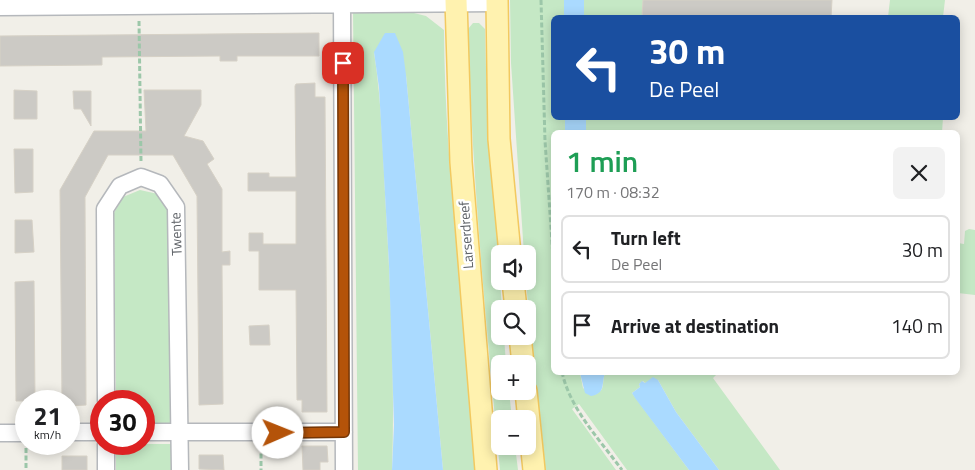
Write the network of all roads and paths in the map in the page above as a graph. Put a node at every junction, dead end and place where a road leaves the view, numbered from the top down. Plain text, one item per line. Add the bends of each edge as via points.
1 (541, 0) edge
2 (497, 1) edge
3 (342, 2) edge
4 (456, 2) edge
5 (139, 5) junction
6 (0, 7) edge
7 (141, 177) junction
8 (551, 231) edge
9 (509, 245) edge
10 (563, 375) edge
11 (106, 390) edge
12 (527, 400) edge
13 (155, 432) edge
14 (180, 432) junction
15 (344, 432) junction
16 (0, 433) edge
17 (15, 433) edge
18 (262, 433) junction
19 (106, 455) edge
20 (106, 470) edge
21 (180, 470) edge
22 (262, 470) edge
23 (344, 470) edge
24 (486, 470) edge
25 (534, 470) edge
26 (622, 470) edge

1 - 8 path via 544,140
2 - 4 street
2 - 9 main road via 499,139
3 - 4 street
3 - 5 street
3 - 15 street
4 - 24 main road, Larserdreef via 462,172
5 - 6 street
5 - 7 path
7 - 11 street via 120,186 104,209
7 - 14 street, Twente via 160,184 176,207
10 - 26 path via 573,402
12 - 25 main road
13 - 14 street
14 - 18 street
14 - 21 street, Twente
15 - 18 street
15 - 23 street
16 - 17 street
18 - 22 path
19 - 20 street

